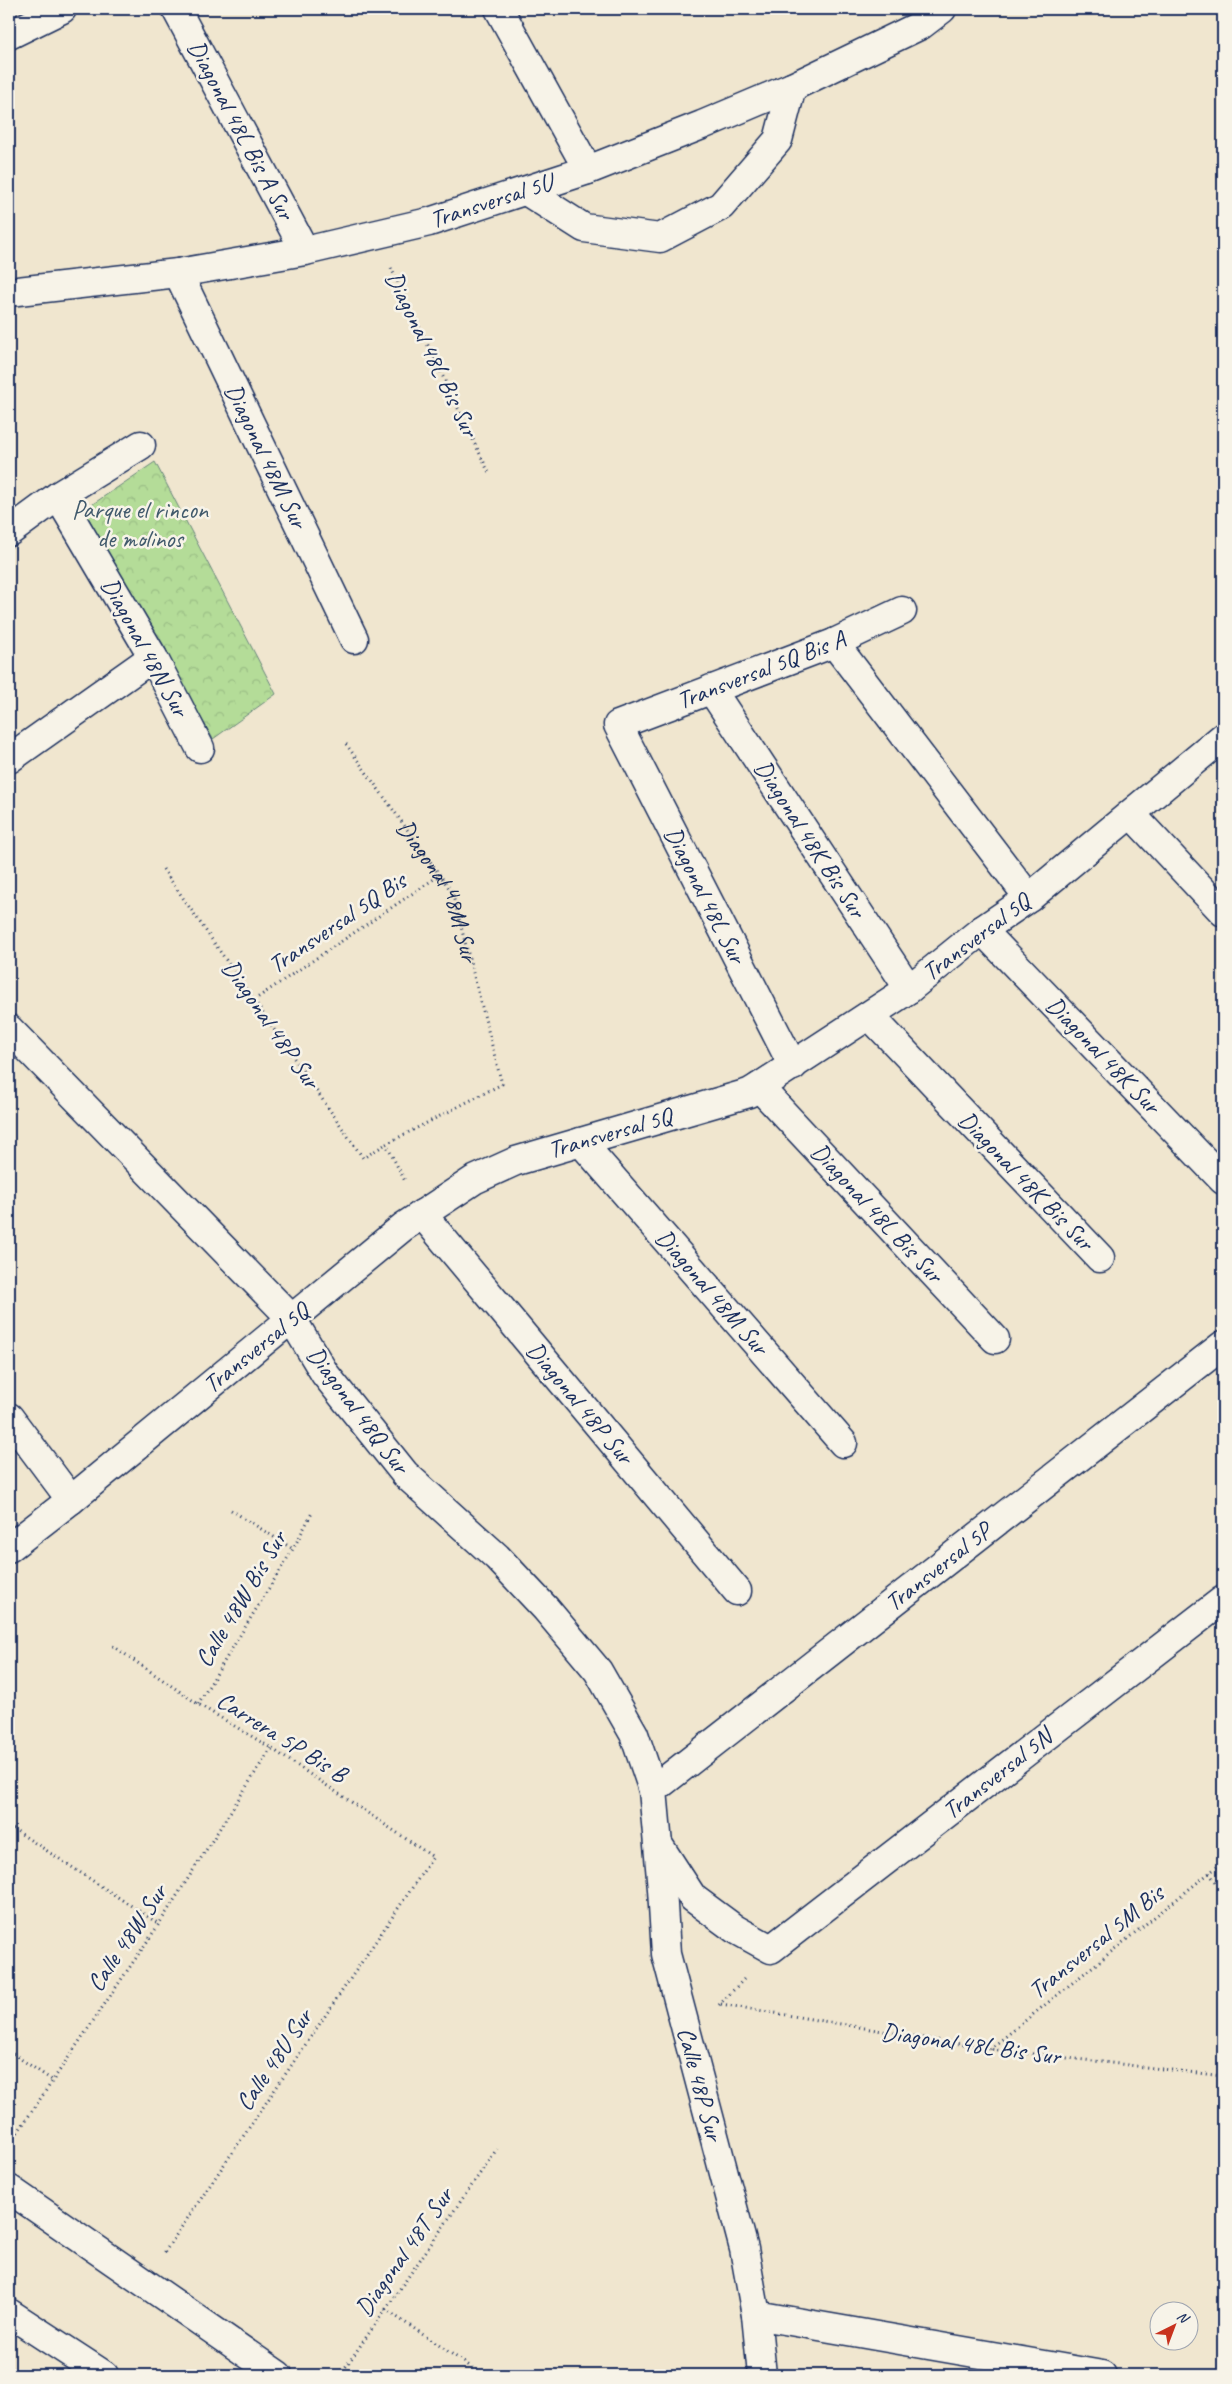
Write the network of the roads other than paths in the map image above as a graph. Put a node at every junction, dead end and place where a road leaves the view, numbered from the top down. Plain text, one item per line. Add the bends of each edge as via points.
1 (62, 9) edge
2 (176, 9) edge
3 (499, 9) edge
4 (942, 9) edge
5 (9, 35) edge
6 (792, 87) junction
7 (588, 170) junction
8 (526, 191) junction
9 (305, 251) junction
10 (178, 273) junction
11 (9, 292) edge
12 (141, 445) dead end
13 (58, 496) junction
14 (9, 532) edge
15 (902, 611) dead end
16 (354, 639) dead end
17 (834, 643) junction
18 (153, 657) junction
19 (711, 689) junction
20 (618, 725) joint
21 (1223, 737) edge
22 (200, 748) dead end
23 (9, 759) edge
24 (1131, 814) junction
25 (1029, 898) junction
26 (1223, 912) edge
27 (982, 930) junction
28 (909, 989) junction
29 (870, 1016) junction
30 (9, 1029) edge
31 (793, 1066) junction
32 (759, 1088) junction
33 (581, 1142) junction
34 (1223, 1180) edge
35 (422, 1214) junction
36 (1100, 1258) dead end
37 (292, 1319) junction
38 (995, 1339) dead end
39 (1223, 1345) edge
40 (9, 1418) edge
41 (843, 1443) dead end
42 (71, 1500) junction
43 (9, 1548) edge
44 (737, 1591) dead end
45 (1223, 1600) edge
46 (652, 1790) junction
47 (656, 1839) junction
48 (9, 2189) edge
49 (9, 2313) edge
50 (756, 2315) junction
51 (263, 2371) edge
52 (104, 2375) edge
53 (762, 2375) edge
54 (1102, 2375) edge

1 - 5 street
2 - 9 street, Diagonal 48L Bis A Sur
3 - 7 street
4 - 6 street, Transversal 5U via 920,25
6 - 7 street, Transversal 5U
6 - 8 street via 778,140 721,206 660,238 584,228
7 - 8 street, Transversal 5U
8 - 9 street, Transversal 5U via 429,222
9 - 10 street, Transversal 5U
10 - 11 street, Transversal 5U
10 - 16 street, Diagonal 48M Sur
12 - 13 street
13 - 14 street
13 - 18 street, Diagonal 48N Sur
15 - 17 street, Transversal 5Q Bis A
17 - 19 street, Transversal 5Q Bis A
17 - 25 street
18 - 22 street, Diagonal 48N Sur
18 - 23 street
19 - 20 street, Transversal 5Q Bis A
19 - 28 street, Diagonal 48K Bis Sur
20 - 31 street, Diagonal 48L Sur
21 - 24 street, Transversal 5Q
24 - 25 street, Transversal 5Q
24 - 26 street
25 - 27 street, Transversal 5Q
27 - 28 street, Transversal 5Q
27 - 34 street, Diagonal 48K Sur
28 - 29 street, Transversal 5Q
29 - 31 street, Transversal 5Q
29 - 36 street, Diagonal 48K Bis Sur
30 - 37 street, Diagonal 48Q Sur
31 - 32 street, Transversal 5Q
32 - 33 street, Transversal 5Q
32 - 38 street, Diagonal 48L Bis Sur
33 - 35 street, Transversal 5Q via 500,1168 474,1180
33 - 41 street, Diagonal 48M Sur
35 - 37 street, Transversal 5Q
35 - 44 street, Diagonal 48P Sur
37 - 42 street, Transversal 5Q
37 - 46 street, Diagonal 48Q Sur via 325,1374 405,1474 497,1557 598,1671 634,1734
39 - 46 street, Transversal 5P
40 - 42 street
42 - 43 street, Transversal 5Q
45 - 47 street, Transversal 5N via 771,1949 735,1929 693,1898
46 - 47 street, Calle 48P Sur
47 - 50 street, Calle 48P Sur via 666,1954 744,2249
48 - 51 street
49 - 52 street
50 - 53 street, Calle 48P Sur
50 - 54 street

